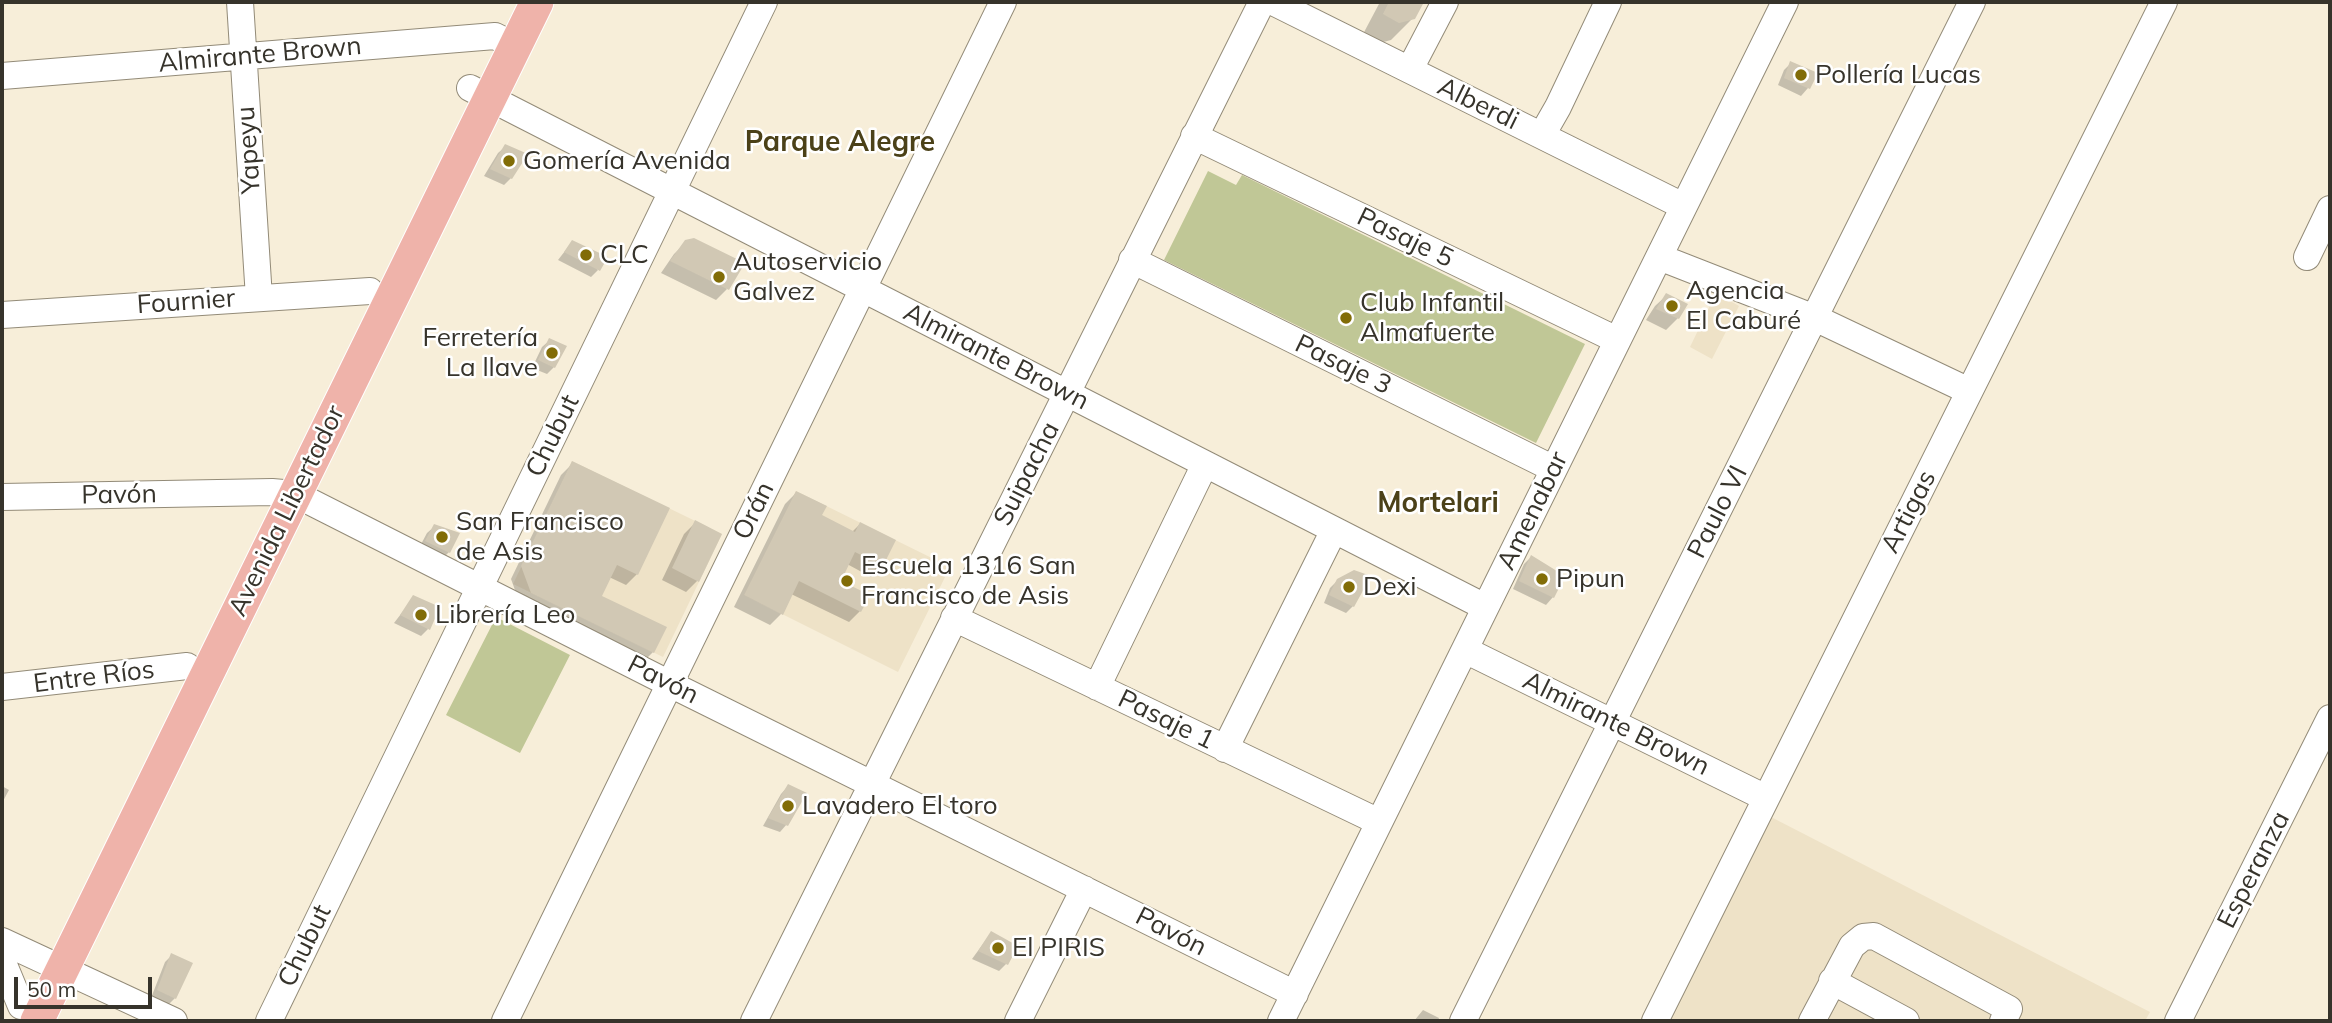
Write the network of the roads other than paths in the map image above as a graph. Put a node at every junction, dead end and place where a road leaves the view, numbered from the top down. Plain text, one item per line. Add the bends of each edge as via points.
1 (240, 2) edge
2 (512, 2) edge
3 (537, 2) edge
4 (764, 2) edge
5 (1003, 2) edge
6 (1262, 2) edge
7 (1273, 2) edge
8 (1445, 2) edge
9 (1608, 2) edge
10 (1785, 2) edge
11 (1972, 2) edge
12 (2164, 2) edge
13 (505, 41) junction
14 (243, 57) junction
15 (1410, 69) junction
16 (2, 76) edge
17 (480, 93) junction
18 (1542, 135) junction
19 (1194, 136) junction
20 (672, 191) junction
21 (1683, 206) junction
22 (2330, 209) edge
23 (1659, 257) junction
24 (2307, 257) dead end
25 (1132, 260) junction
26 (862, 289) junction
27 (370, 291) junction
28 (259, 298) junction
29 (2, 315) edge
30 (1815, 318) junction
31 (1617, 340) junction
32 (1969, 391) junction
33 (1067, 394) junction
34 (1205, 464) junction
35 (1553, 469) junction
36 (284, 493) junction
37 (2, 497) edge
38 (1334, 530) junction
39 (480, 587) junction
40 (1485, 607) junction
41 (954, 618) junction
42 (1465, 650) junction
43 (187, 666) junction
44 (670, 684) junction
45 (2, 687) edge
46 (1097, 687) junction
47 (2330, 718) edge
48 (1613, 722) junction
49 (1225, 749) junction
50 (873, 783) junction
51 (1766, 798) junction
52 (1379, 822) junction
53 (1084, 889) junction
54 (2, 941) edge
55 (2, 960) edge
56 (52, 966) junction
57 (1832, 981) junction
58 (1295, 994) junction
59 (24, 1016) edge
60 (174, 1021) edge
61 (269, 1021) edge
62 (505, 1021) edge
63 (754, 1021) edge
64 (1018, 1021) edge
65 (1281, 1021) edge
66 (1463, 1021) edge
67 (1655, 1021) edge
68 (1812, 1021) edge
69 (1906, 1021) edge
70 (2003, 1021) edge
71 (2178, 1021) edge

1 - 14 street, Yapeyu
2 - 13 main road, Avenida Libertador
3 - 13 main road, Avenida Libertador
4 - 20 street, Chubut
5 - 26 street, Orán
6 - 19 street, Suipacha
7 - 15 street, Alberdi
8 - 15 street
9 - 18 street
10 - 21 street, Amenabar
11 - 30 street, Paulo VI
12 - 32 street, Artigas
13 - 14 street, Almirante Brown
13 - 17 main road, Avenida Libertador
14 - 16 street, Almirante Brown
14 - 28 street, Yapeyu
15 - 18 street, Alberdi
17 - 20 street, Almirante Brown
17 - 27 main road, Avenida Libertador
17 - 36 main road, Avenida Libertador
18 - 21 street, Alberdi
19 - 25 street, Suipacha
19 - 31 street, Pasaje 5
20 - 26 street, Almirante Brown
20 - 39 street, Chubut
21 - 23 street, Amenabar
22 - 24 street
23 - 30 street
23 - 31 street, Amenabar
25 - 33 street, Suipacha
25 - 35 street, Pasaje 3
26 - 33 street, Almirante Brown
26 - 44 street, Orán
27 - 28 street, Fournier
27 - 36 main road, Avenida Libertador
28 - 29 street, Fournier
30 - 32 street
30 - 48 street, Paulo VI
31 - 35 street, Amenabar
32 - 51 street, Artigas
33 - 34 street, Almirante Brown
33 - 41 street, Suipacha
34 - 38 street, Almirante Brown
34 - 46 street
35 - 40 street, Amenabar
36 - 37 street, Pavón
36 - 39 street, Pavón
36 - 43 main road, Avenida Libertador
36 - 56 main road, Avenida Libertador
38 - 40 street, Almirante Brown
38 - 49 street
39 - 44 street, Pavón
39 - 61 street, Chubut
40 - 42 street, Amenabar
41 - 46 street, Pasaje 1
41 - 50 street, Suipacha
42 - 48 street, Almirante Brown
42 - 52 street, Amenabar
43 - 45 street, Entre Ríos
43 - 56 main road, Avenida Libertador
44 - 50 street, Pavón
44 - 62 street, Orán
46 - 49 street, Pasaje 1
47 - 71 street, Esperanza
48 - 51 street, Almirante Brown
48 - 66 street, Paulo VI
49 - 52 street, Pasaje 1
50 - 53 street, Pavón
50 - 63 street, Suipacha
51 - 67 street, Artigas
52 - 58 street, Amenabar
53 - 58 street, Pavón
53 - 64 street
54 - 56 street
55 - 59 street
56 - 59 main road, Avenida Libertador
56 - 60 street
57 - 68 street
57 - 69 street
57 - 70 street via 1852,946 1863,937 1874,936 2009,1009
58 - 65 street, Amenabar

